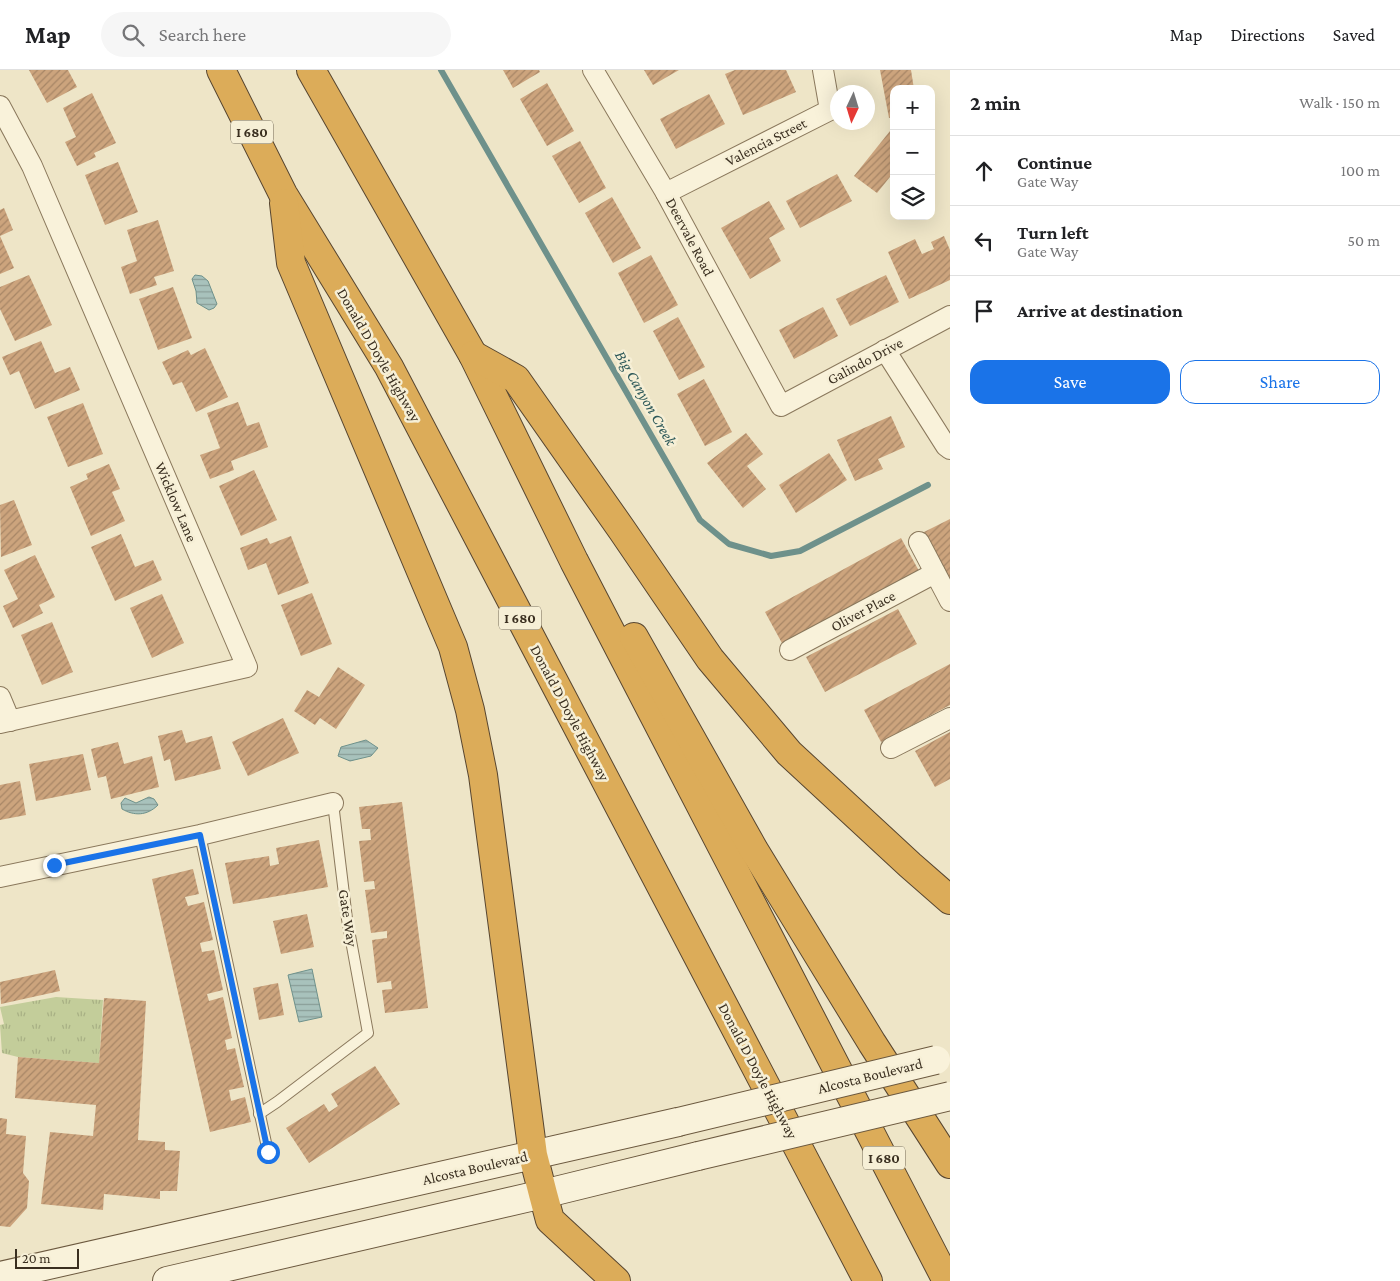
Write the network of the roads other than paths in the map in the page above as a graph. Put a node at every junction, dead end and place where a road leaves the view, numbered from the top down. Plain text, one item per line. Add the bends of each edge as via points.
1 (221, 70) edge
2 (311, 70) edge
3 (593, 70) edge
4 (823, 70) edge
5 (0, 106) edge
6 (666, 193) junction
7 (283, 194) junction
8 (950, 316) edge
9 (885, 350) junction
10 (472, 355) junction
11 (781, 406) joint
12 (950, 450) edge
13 (919, 542) dead end
14 (574, 561) junction
15 (935, 573) junction
16 (950, 601) edge
17 (790, 650) dead end
18 (0, 697) edge
19 (950, 718) edge
20 (5, 722) edge
21 (891, 748) dead end
22 (333, 803) joint
23 (200, 835) junction
24 (0, 877) edge
25 (950, 900) edge
26 (943, 1058) edge
27 (950, 1096) edge
28 (259, 1114) junction
29 (268, 1152) dead end
30 (533, 1155) junction
31 (950, 1164) edge
32 (543, 1194) junction
33 (0, 1276) edge
34 (167, 1281) edge
35 (616, 1281) edge
36 (868, 1281) edge
37 (947, 1281) edge

1 - 7 highway, Donald D Doyle Highway / I 680
2 - 10 highway, I 680
3 - 6 street, Deervale Road
4 - 6 street, Valencia Street via 830,110
5 - 20 street, Wicklow Lane via 32,166 247,668
6 - 11 street, Deervale Road
7 - 30 highway via 291,263 453,647 470,710 484,785
7 - 36 highway, Donald D Doyle Highway / I 680 via 389,367
8 - 9 street, Galindo Drive
9 - 11 street, Galindo Drive
9 - 12 street
10 - 14 highway, I 680
10 - 25 highway via 516,378 710,660 788,753
13 - 15 street
14 - 31 highway via 627,625 754,850
14 - 37 highway, I 680
15 - 16 street
15 - 17 street, Oliver Place
18 - 20 street
19 - 21 street
22 - 23 street, Gate Way
22 - 28 lane, Gate Way via 347,919 368,1033
23 - 24 street, Gate Way
23 - 28 lane
26 - 30 main road, Alcosta Boulevard, bridge
27 - 32 main road, bridge
28 - 29 lane
30 - 32 highway
30 - 33 main road, Alcosta Boulevard
32 - 34 main road
32 - 35 highway via 550,1220

